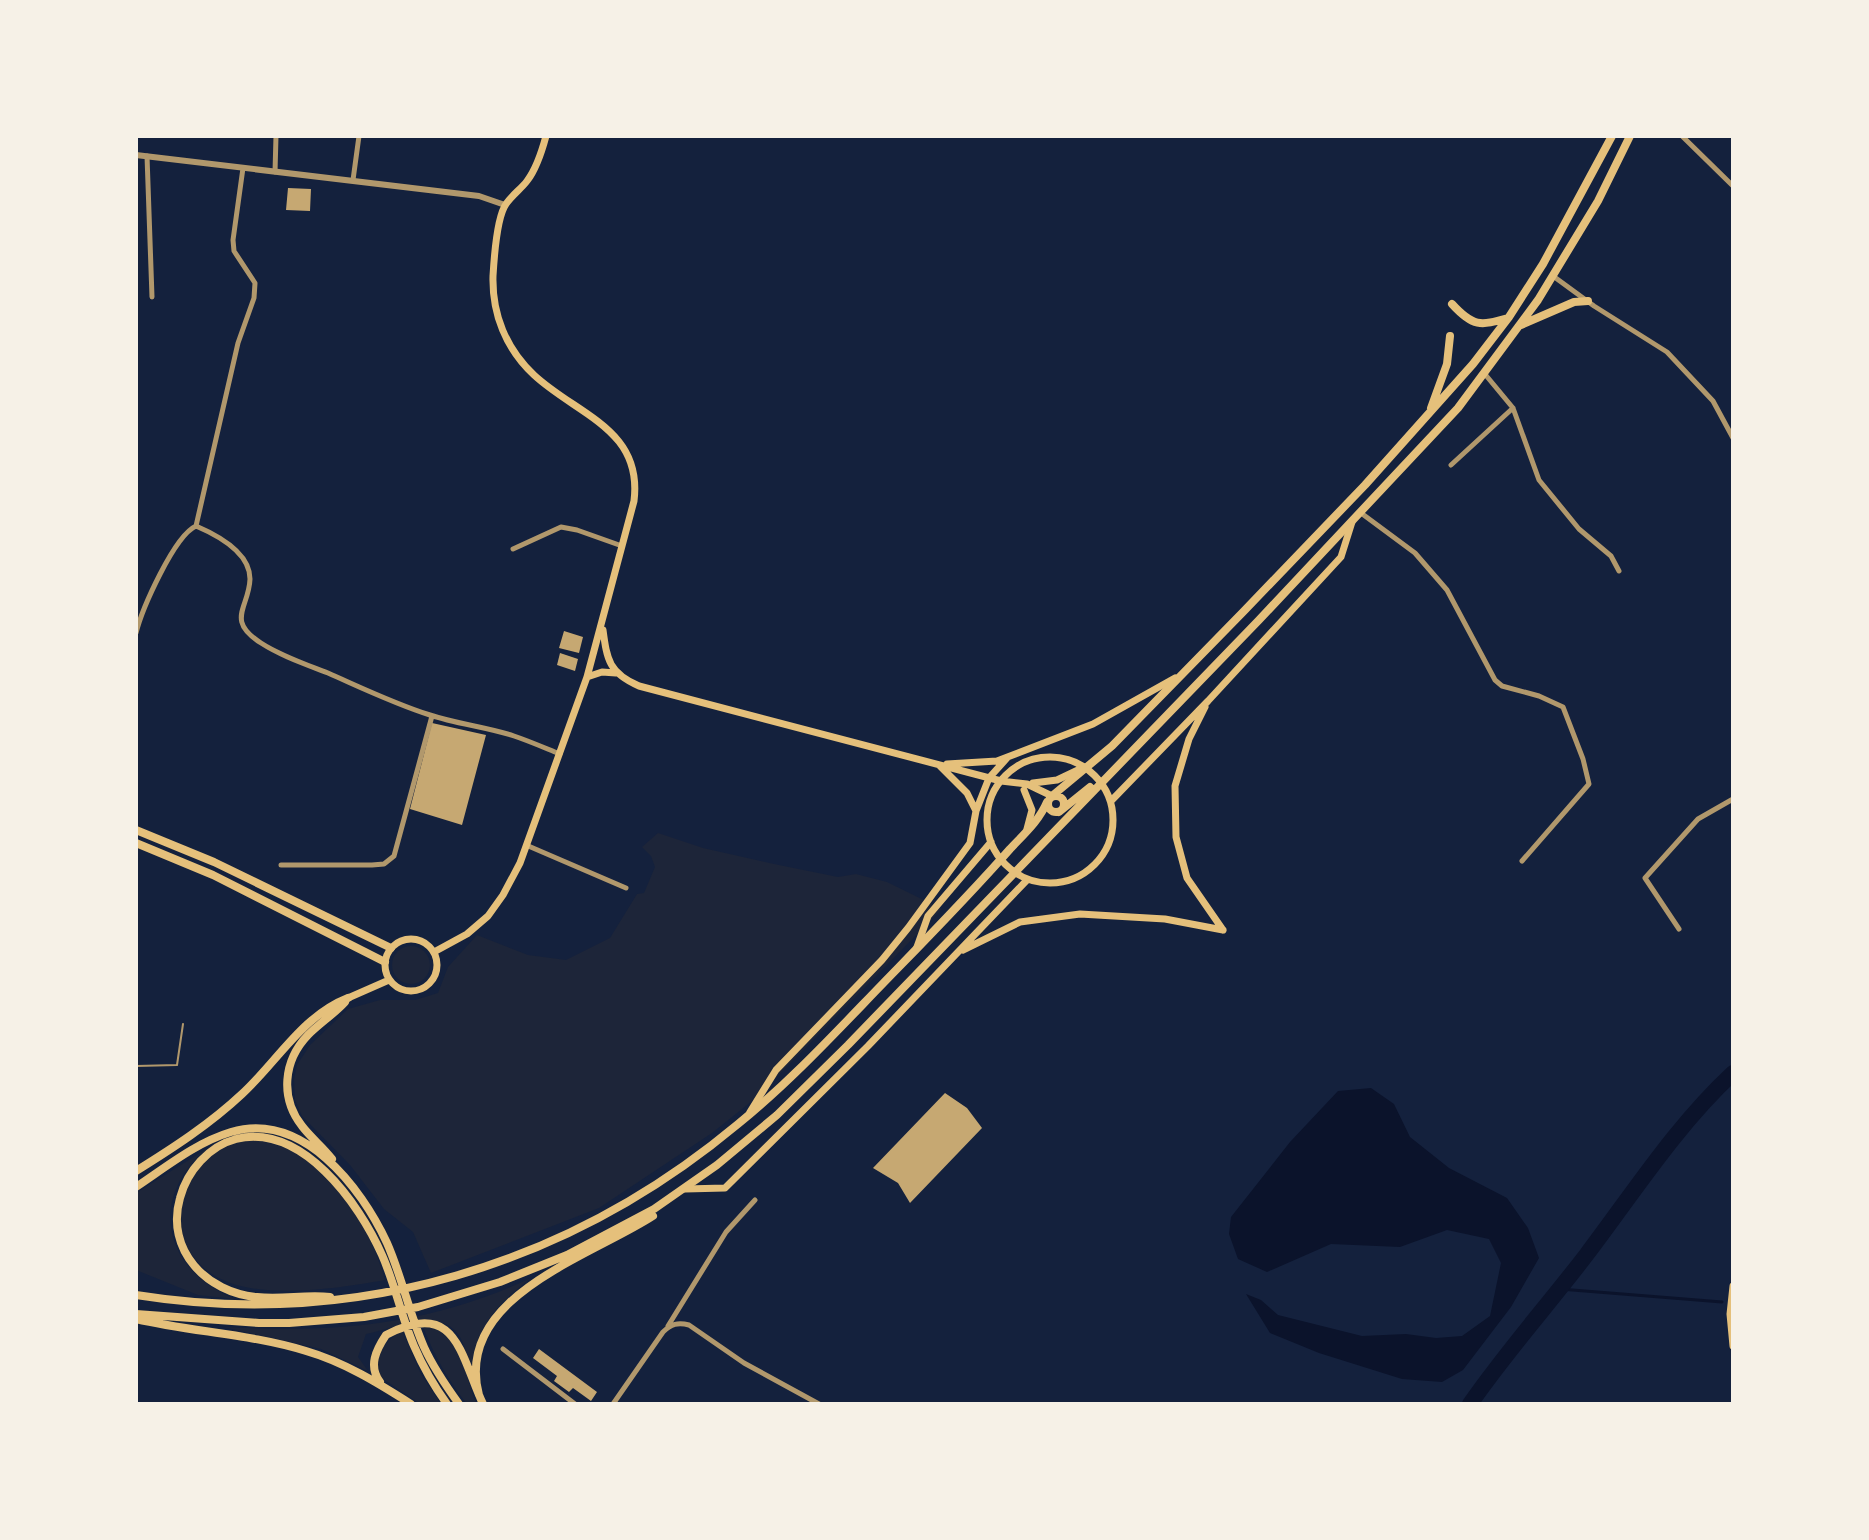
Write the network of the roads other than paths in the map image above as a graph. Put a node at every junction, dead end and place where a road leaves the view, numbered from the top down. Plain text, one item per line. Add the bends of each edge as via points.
1 (276, 136) edge
2 (359, 136) edge
3 (546, 136) edge
4 (1612, 136) edge
5 (1630, 136) edge
6 (1682, 136) edge
7 (136, 155) edge
8 (147, 156) junction
9 (243, 168) junction
10 (275, 172) junction
11 (353, 180) junction
12 (1733, 186) edge
13 (505, 205) junction
14 (1553, 275) junction
15 (152, 297) dead end
16 (1588, 301) junction
17 (1452, 304) dead end
18 (1509, 317) junction
19 (1520, 325) junction
20 (1450, 336) dead end
21 (1484, 373) junction
22 (1513, 408) junction
23 (1429, 414) junction
24 (1733, 438) edge
25 (1451, 465) dead end
26 (1361, 513) junction
27 (1352, 522) junction
28 (196, 526) junction
29 (623, 547) junction
30 (513, 549) dead end
31 (1619, 571) dead end
32 (602, 628) junction
33 (136, 633) edge
34 (616, 673) junction
35 (1184, 673) junction
36 (587, 677) junction
37 (1195, 686) junction
38 (1208, 701) junction
39 (432, 716) junction
40 (1112, 746) junction
41 (560, 754) junction
42 (1009, 756) junction
43 (938, 764) junction
44 (1087, 768) junction
45 (989, 778) junction
46 (1004, 782) junction
47 (1102, 783) junction
48 (1025, 787) junction
49 (1050, 799) junction
50 (1733, 799) edge
51 (1111, 801) junction
52 (1062, 810) junction
53 (976, 811) junction
54 (136, 830) edge
55 (1025, 834) junction
56 (991, 842) junction
57 (136, 843) edge
58 (526, 845) junction
59 (1001, 860) junction
60 (1522, 861) dead end
61 (281, 865) dead end
62 (1013, 872) junction
63 (1027, 880) junction
64 (626, 888) dead end
65 (1679, 929) dead end
66 (391, 948) junction
67 (917, 949) junction
68 (434, 952) junction
69 (957, 952) junction
70 (385, 962) junction
71 (389, 980) junction
72 (348, 998) junction
73 (183, 1024) dead end
74 (136, 1066) edge
75 (748, 1116) junction
76 (136, 1171) edge
77 (341, 1174) junction
78 (136, 1187) edge
79 (685, 1189) junction
80 (671, 1199) junction
81 (755, 1200) dead end
82 (390, 1264) junction
83 (1733, 1286) edge
84 (136, 1295) edge
85 (342, 1299) junction
86 (136, 1316) edge
87 (668, 1327) junction
88 (413, 1332) junction
89 (1733, 1346) edge
90 (503, 1349) dead end
91 (387, 1389) junction
92 (481, 1400) edge
93 (411, 1404) edge
94 (447, 1404) edge
95 (459, 1404) edge
96 (575, 1404) edge
97 (613, 1404) edge
98 (819, 1404) edge

1 - 10 street
2 - 11 street
3 - 13 main road via 528,180
4 - 18 main road
5 - 14 main road
6 - 12 street
7 - 8 street
8 - 9 street
8 - 15 street
9 - 10 street
9 - 28 street via 234,251 255,290
10 - 11 street
11 - 13 street via 479,196
13 - 29 main road via 493,273 496,312 506,339 535,375 622,444 636,483
14 - 16 street
14 - 19 main road
16 - 19 main road
16 - 24 street via 1667,352 1713,401
17 - 18 main road via 1476,323
18 - 23 main road
19 - 21 main road
20 - 23 main road via 1447,364
21 - 22 street
21 - 26 main road
22 - 25 street
22 - 31 street via 1539,480
23 - 35 main road
26 - 27 main road
26 - 60 street via 1415,553 1447,590 1495,680 1552,700 1567,713 1589,784
27 - 37 main road
27 - 38 main road via 1341,557
28 - 33 street via 188,529 165,567
28 - 39 street via 223,540 248,567 250,581 241,609 246,632 290,658
29 - 30 street via 561,527
29 - 32 main road
32 - 34 main road via 607,659
32 - 36 main road
34 - 36 main road
34 - 43 main road via 656,691
35 - 40 main road
35 - 42 main road via 1093,724
36 - 41 main road
37 - 47 main road
37 - 52 main road
38 - 51 main road
38 - 69 main road via 1175,786 1176,837 1187,878 1223,930 1165,919 1080,914 1020,922
39 - 41 street via 515,736
39 - 61 street via 394,856 372,865
40 - 44 main road
40 - 48 main road via 1064,778
41 - 58 main road
42 - 43 main road
42 - 45 main road
43 - 45 main road
43 - 53 main road via 967,793
44 - 46 main road via 1049,756 1027,761 1008,772
44 - 47 main road
44 - 49 main road
45 - 46 main road
45 - 53 main road
46 - 48 main road
46 - 56 main road via 994,789 987,809
47 - 51 main road
47 - 62 main road
48 - 49 main road
48 - 55 main road via 1032,810
49 - 52 main road via 1063,799
49 - 52 main road via 1051,812
49 - 55 main road
50 - 65 street via 1698,819 1645,878
51 - 63 main road via 1114,821 1100,859 1067,882
52 - 62 main road
53 - 75 main road via 970,843 908,928 776,1070
54 - 66 main road
55 - 59 main road
56 - 59 main road
56 - 67 main road via 928,916
57 - 70 main road via 213,875
58 - 64 street
58 - 68 main road via 488,916
59 - 62 main road
59 - 67 main road
62 - 63 main road
62 - 79 main road via 777,1115
63 - 69 main road
66 - 68 main road via 414,939
66 - 70 main road
67 - 75 main road
68 - 71 main road via 435,975 425,987 402,990
69 - 79 main road via 725,1188
70 - 71 main road
71 - 72 main road
72 - 76 main road via 310,1022 203,1127
72 - 77 main road via 299,1045 287,1076 296,1116
73 - 74 lane via 177,1065
75 - 85 main road via 656,1184 576,1231 500,1262 398,1290
77 - 78 main road via 290,1135 242,1129 205,1143
77 - 82 main road via 372,1216
79 - 80 main road
80 - 86 main road via 553,1261 405,1310 259,1323
80 - 92 main road via 645,1221 509,1302 479,1350 476,1379
81 - 87 street via 726,1232
82 - 85 main road via 343,1191 288,1145 268,1138 239,1139 197,1164 182,1192 177,1220 182,1248 199,1273 247,1296
82 - 88 main road
83 - 89 main road
84 - 85 main road via 234,1306
86 - 91 main road via 296,1348
87 - 97 street
87 - 98 street via 689,1325
88 - 94 main road via 426,1372
88 - 95 main road
90 - 96 street
91 - 92 main road via 373,1368 384,1338 432,1324 455,1337
91 - 93 main road

